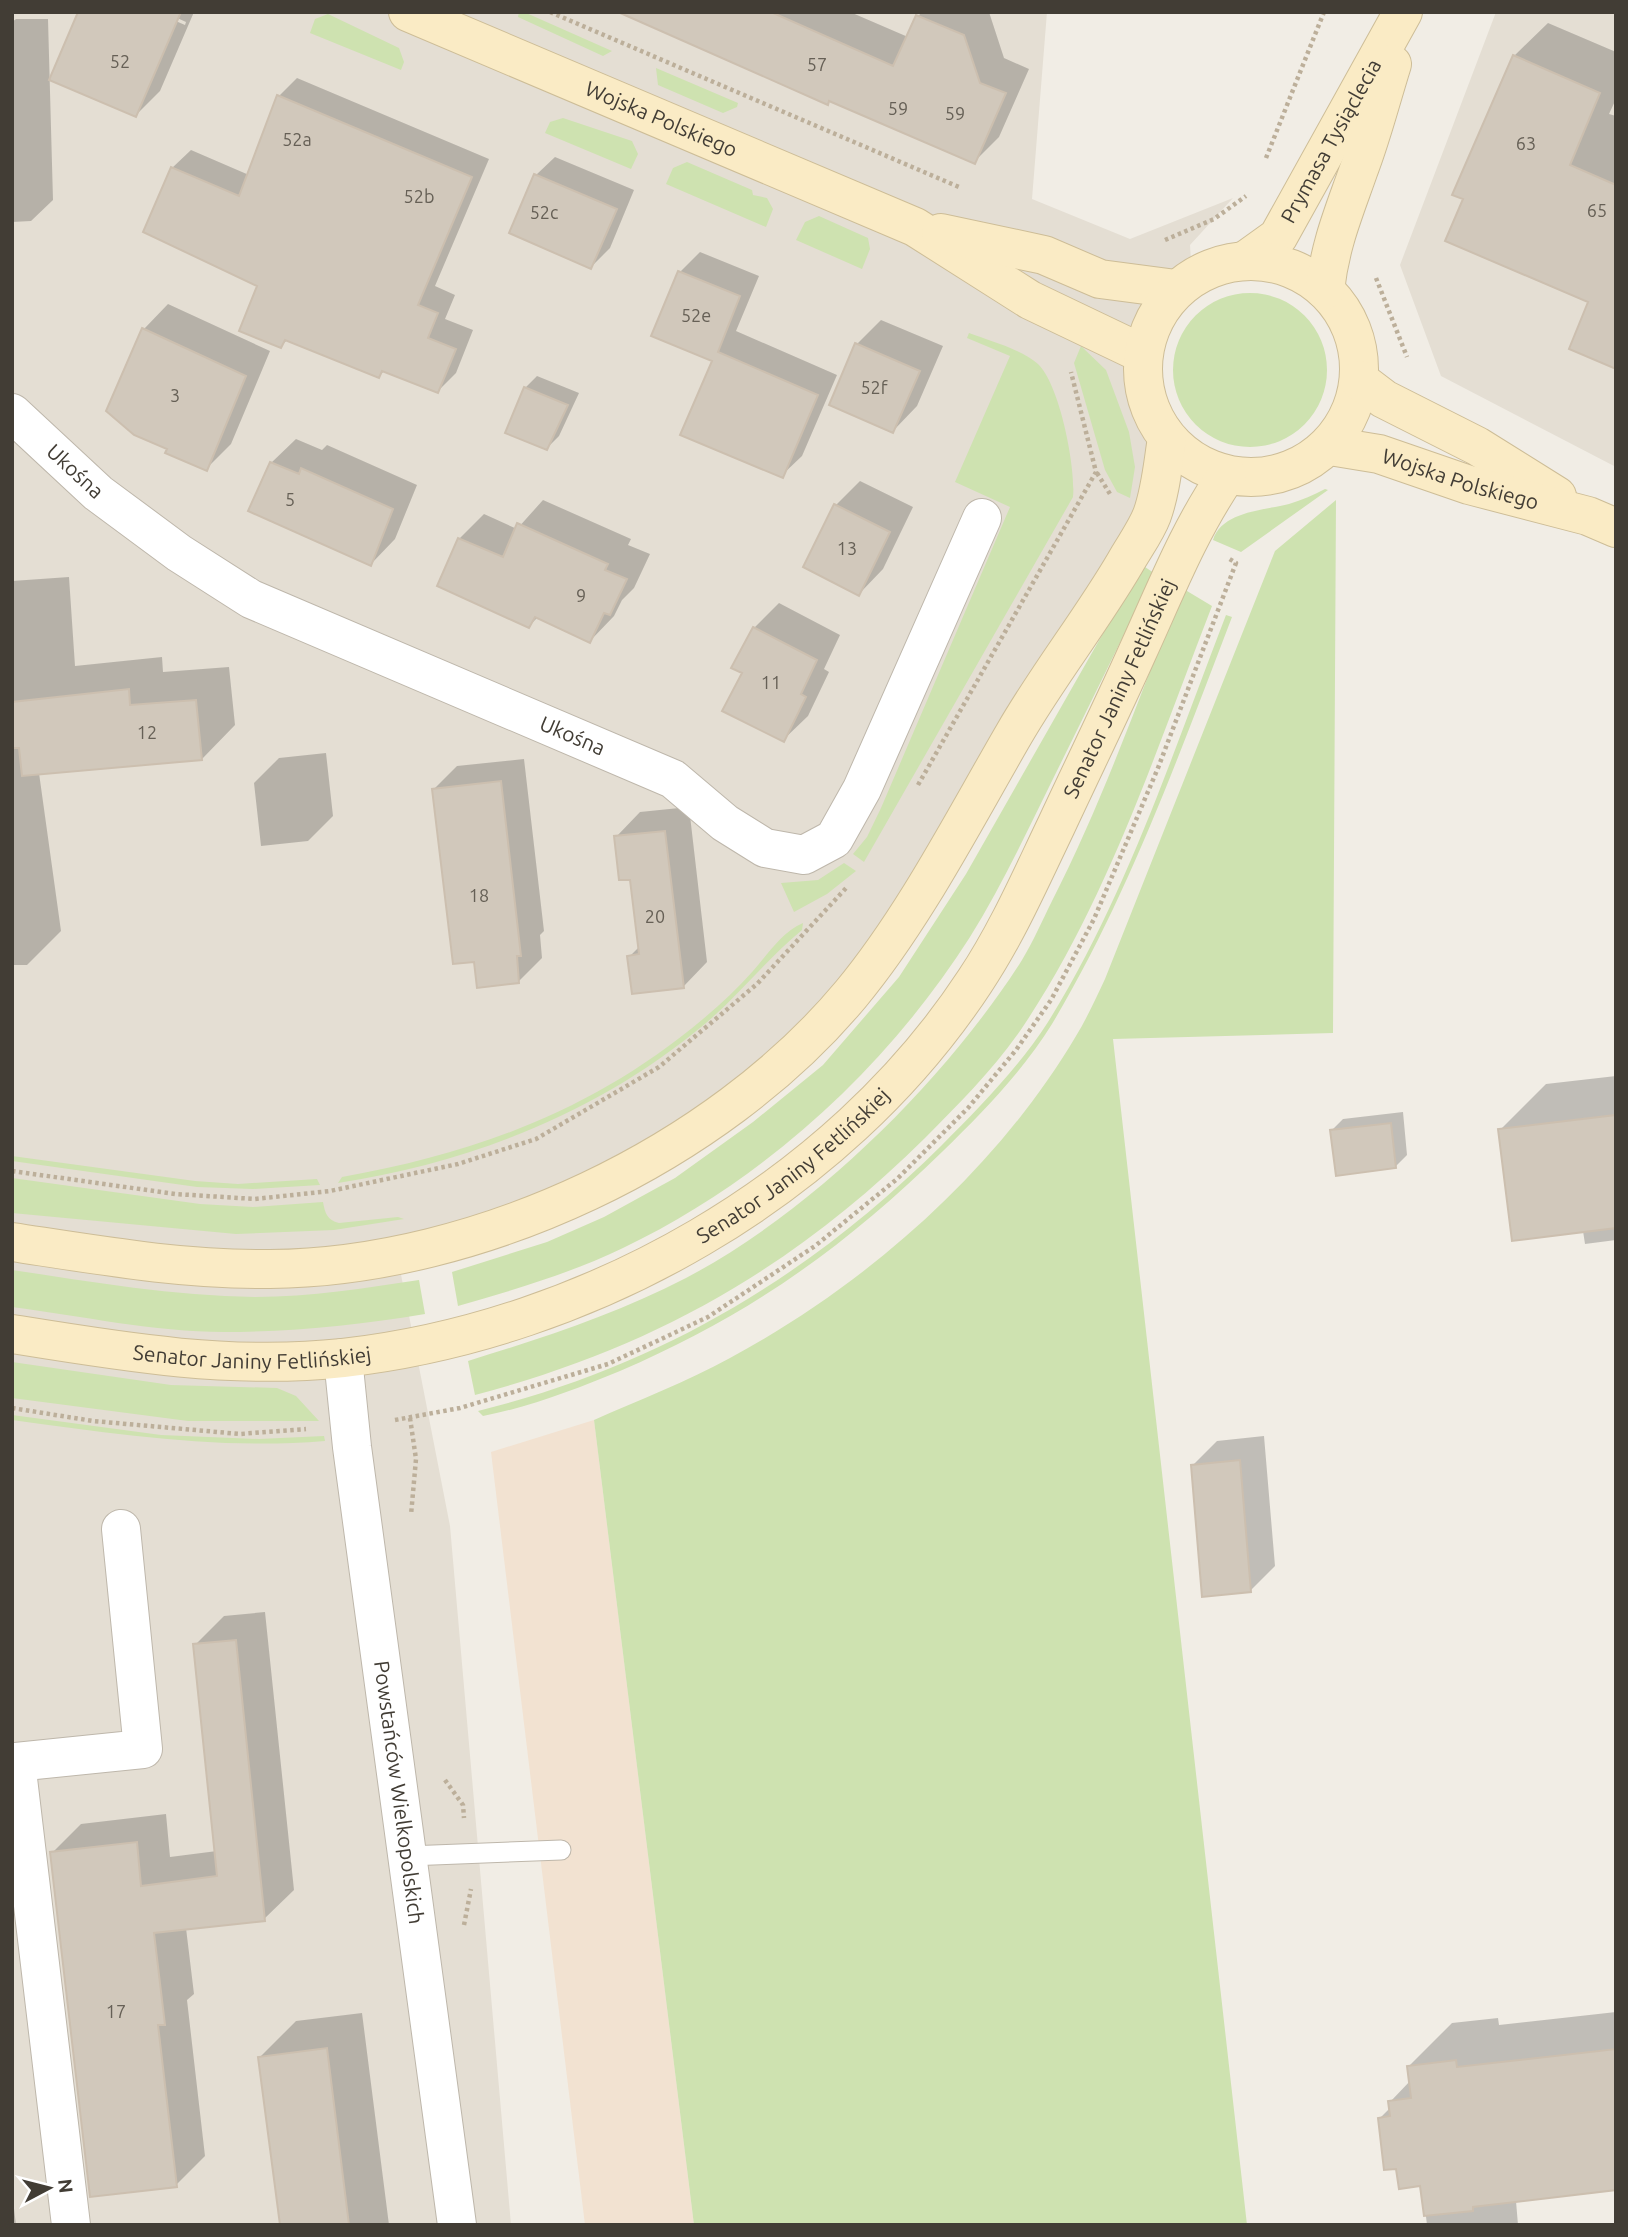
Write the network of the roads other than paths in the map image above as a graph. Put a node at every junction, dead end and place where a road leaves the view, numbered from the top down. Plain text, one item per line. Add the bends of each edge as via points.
1 (408, 12) edge
2 (1405, 12) edge
3 (915, 227) junction
4 (1246, 260) junction
5 (1176, 289) junction
6 (1325, 289) junction
7 (1143, 354) junction
8 (1359, 380) junction
9 (14, 416) edge
10 (1167, 438) junction
11 (1330, 446) junction
12 (1227, 475) junction
13 (982, 518) dead end
14 (1602, 522) edge
15 (12, 1242) edge
16 (12, 1334) edge
17 (343, 1357) junction
18 (121, 1529) dead end
19 (561, 1850) dead end
20 (408, 1856) junction
21 (71, 2225) edge
22 (457, 2225) edge

1 - 3 main road, Wojska Polskiego
2 - 4 main road, Prymasa Tysiąclecia via 1278,237
2 - 6 main road, Prymasa Tysiąclecia via 1360,168 1338,220
3 - 5 main road, Wojska Polskiego via 1044,255 1100,279
3 - 7 main road, Wojska Polskiego via 1030,300
4 - 5 main road via 1208,268
4 - 6 main road via 1288,266
5 - 7 main road via 1163,303
6 - 8 main road via 1350,327
7 - 10 main road via 1147,404
8 - 11 main road via 1344,428
8 - 14 main road, Wojska Polskiego via 1384,399 1477,446
9 - 13 street, Ukośna via 98,493 251,599 673,779 725,823 765,848 804,855 834,839 862,789
10 - 12 main road via 1191,460
10 - 15 main road via 1152,517 1017,729 927,885 851,994 786,1061 708,1122 612,1182 560,1206 441,1244 385,1256 272,1269 176,1267
11 - 12 main road via 1312,461 1290,469 1256,477
11 - 14 main road, Wojska Polskiego via 1379,454
12 - 17 main road, Senator Janiny Fetlińskiej via 1190,536 1020,901 976,981 891,1085 842,1133 755,1202 646,1268 530,1317 447,1340
16 - 17 main road, Senator Janiny Fetlińskiej via 160,1358 268,1362
17 - 20 street, Powstańców Wielkopolskich
18 - 21 street via 143,1749 16,1762
19 - 20 lane
20 - 22 street, Powstańców Wielkopolskich

